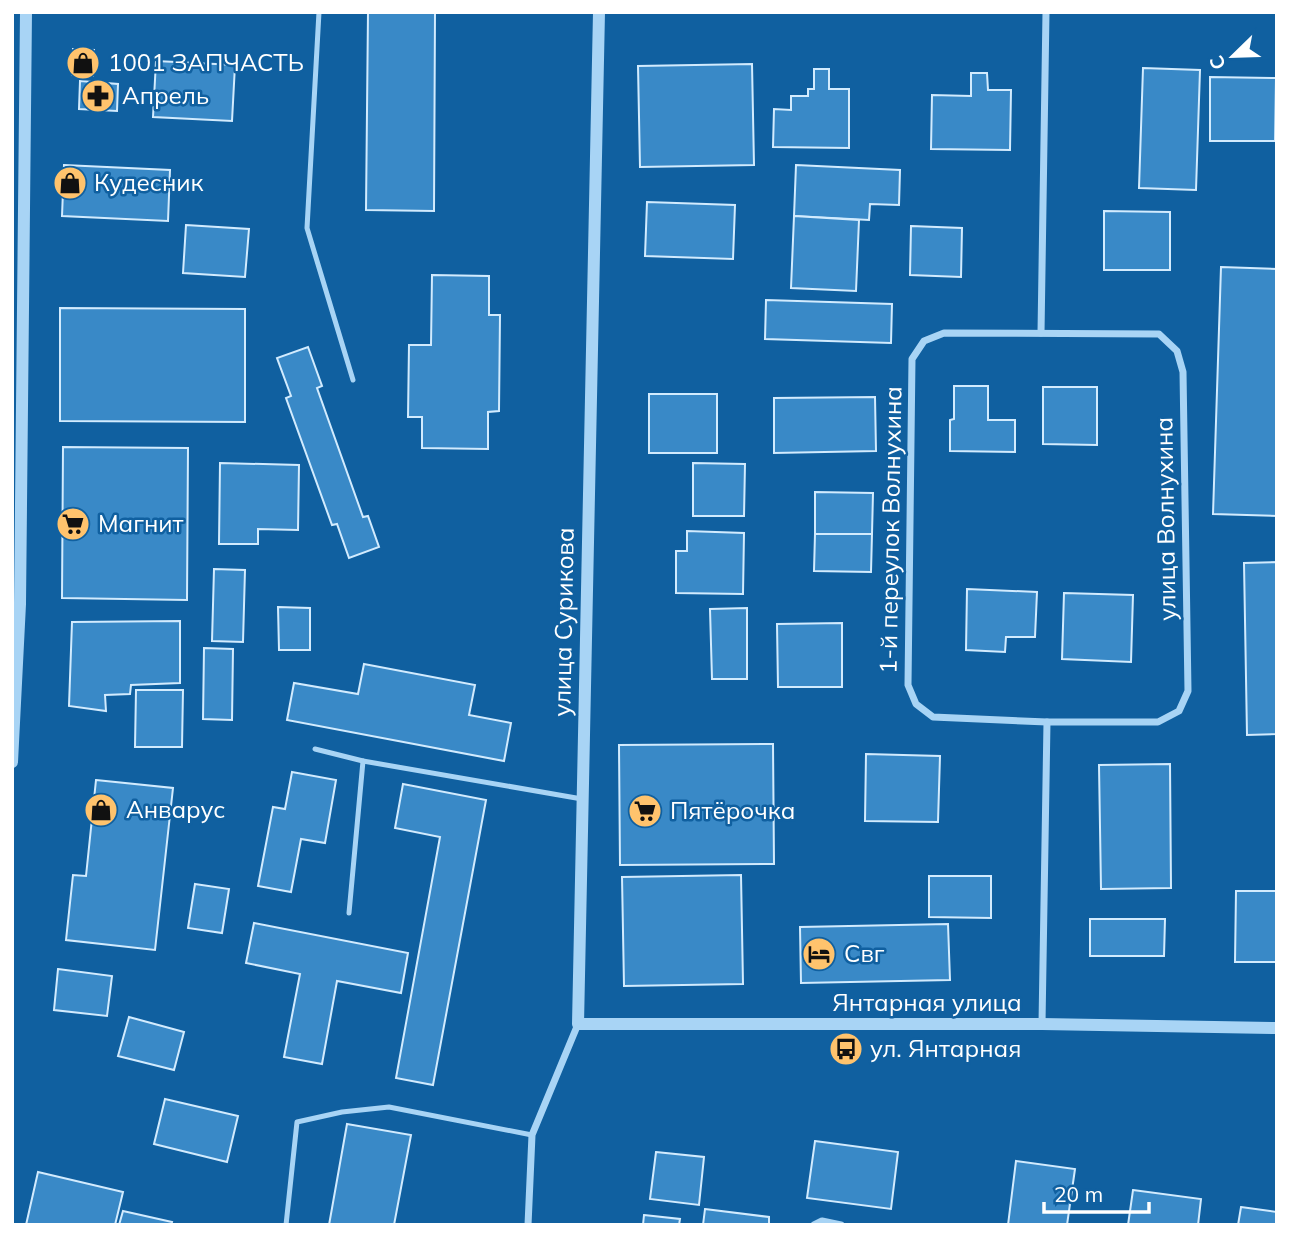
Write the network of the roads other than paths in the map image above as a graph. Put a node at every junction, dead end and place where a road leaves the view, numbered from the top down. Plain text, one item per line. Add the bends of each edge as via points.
1 (26, 12) edge
2 (319, 12) edge
3 (598, 12) edge
4 (1046, 12) edge
5 (1041, 333) junction
6 (354, 380) dead end
7 (16, 604) edge
8 (1047, 722) junction
9 (315, 749) dead end
10 (363, 761) junction
11 (12, 762) edge
12 (582, 799) junction
13 (349, 913) dead end
14 (578, 1024) junction
15 (1042, 1024) junction
16 (1277, 1028) edge
17 (533, 1135) junction
18 (286, 1225) edge
19 (528, 1225) edge
20 (814, 1225) edge
21 (841, 1225) edge

1 - 7 street
2 - 6 lane via 307,228
3 - 12 street, улица Сурикова
4 - 5 street
5 - 8 street, 1-й переулок Волнухина via 944,334 924,341 912,359 908,685 916,704 933,717
5 - 8 street, улица Волнухина via 1159,334 1177,351 1183,372 1188,691 1179,711 1158,722
7 - 11 street
8 - 15 street
9 - 10 lane
10 - 12 lane
10 - 13 lane
12 - 14 street, улица Сурикова
14 - 15 street, Янтарная улица
14 - 17 street, улица Сурикова
15 - 16 street, Янтарная улица
17 - 18 lane via 388,1107 297,1122
17 - 19 street, улица Сурикова
20 - 21 street via 821,1221

